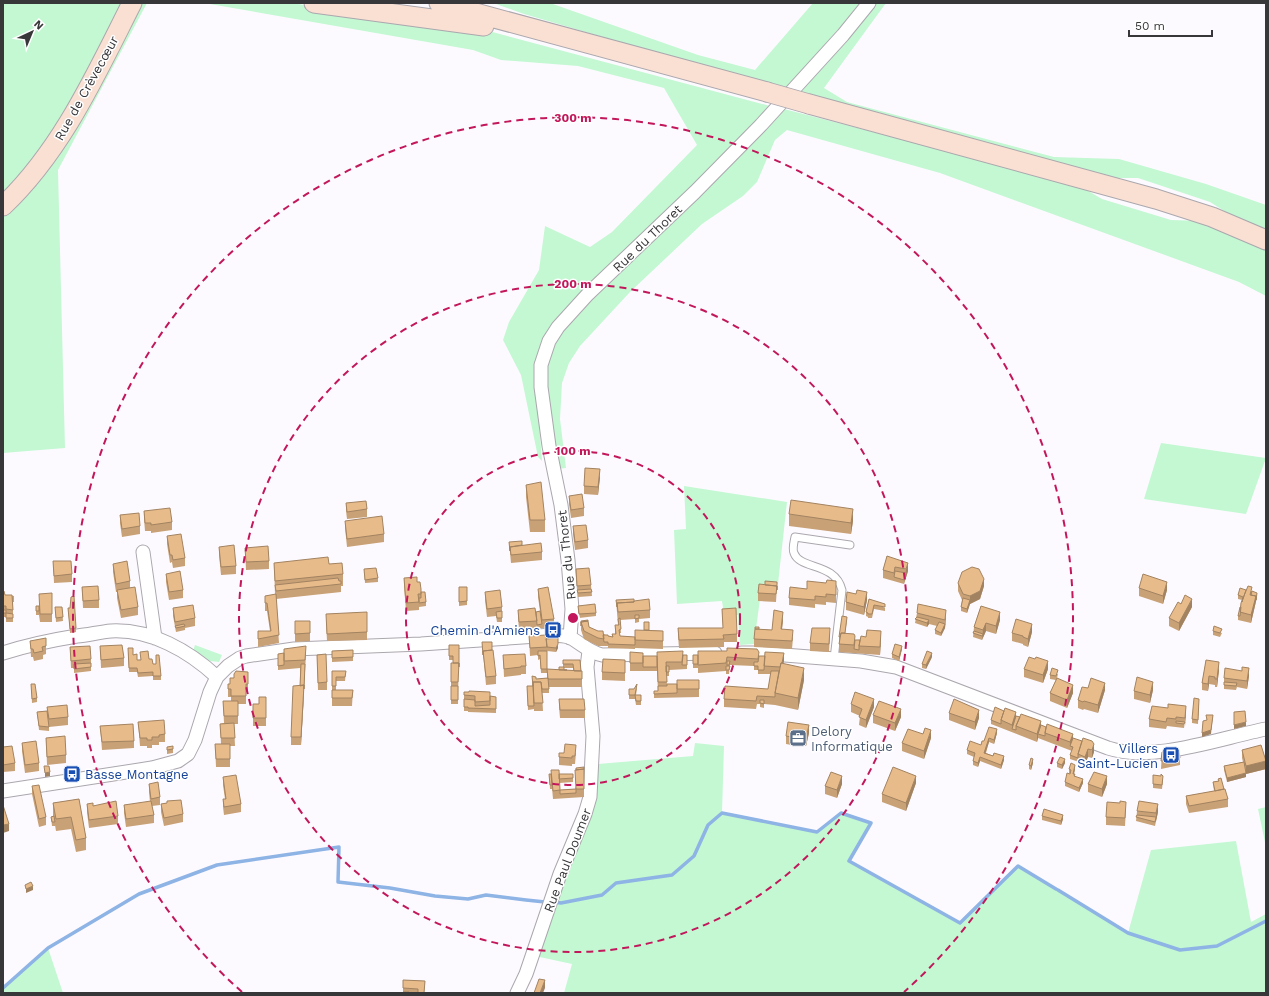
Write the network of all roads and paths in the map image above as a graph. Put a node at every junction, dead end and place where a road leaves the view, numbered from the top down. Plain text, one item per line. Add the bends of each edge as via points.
1 (119, 3) edge
2 (132, 3) edge
3 (314, 3) edge
4 (439, 3) edge
5 (480, 3) edge
6 (869, 3) edge
7 (631, 55) junction
8 (3, 191) edge
9 (3, 206) edge
10 (1266, 240) edge
11 (850, 545) dead end
12 (143, 552) dead end
13 (154, 638) junction
14 (570, 638) junction
15 (589, 651) junction
16 (3, 653) edge
17 (834, 659) junction
18 (217, 677) junction
19 (1266, 729) edge
20 (3, 791) edge
21 (517, 993) edge

1 - 8 main road, Rue de Crèvecœur via 50,130 32,157
2 - 9 main road, Rue de Crèvecœur via 66,128 41,163
3 - 7 main road via 481,26 568,45
4 - 7 main road
5 - 7 main road
6 - 14 street, Rue du Thoret via 765,121 578,304 558,326 549,341 541,365 541,387 568,560 572,609
7 - 10 main road, bridge via 1156,199 1212,217
11 - 17 lane via 795,537 793,545 798,559 828,572 840,583 842,590
12 - 13 street
13 - 16 street via 110,631 44,642
13 - 18 street via 171,644 194,658
14 - 15 street
14 - 18 street via 546,636 276,651 240,658
15 - 17 street via 610,655 759,653
15 - 21 street, Rue Paul Doumer via 587,667 593,736 590,797
17 - 19 street via 870,662 904,670 1120,752 1170,750
18 - 20 street via 192,748 184,758 152,768

